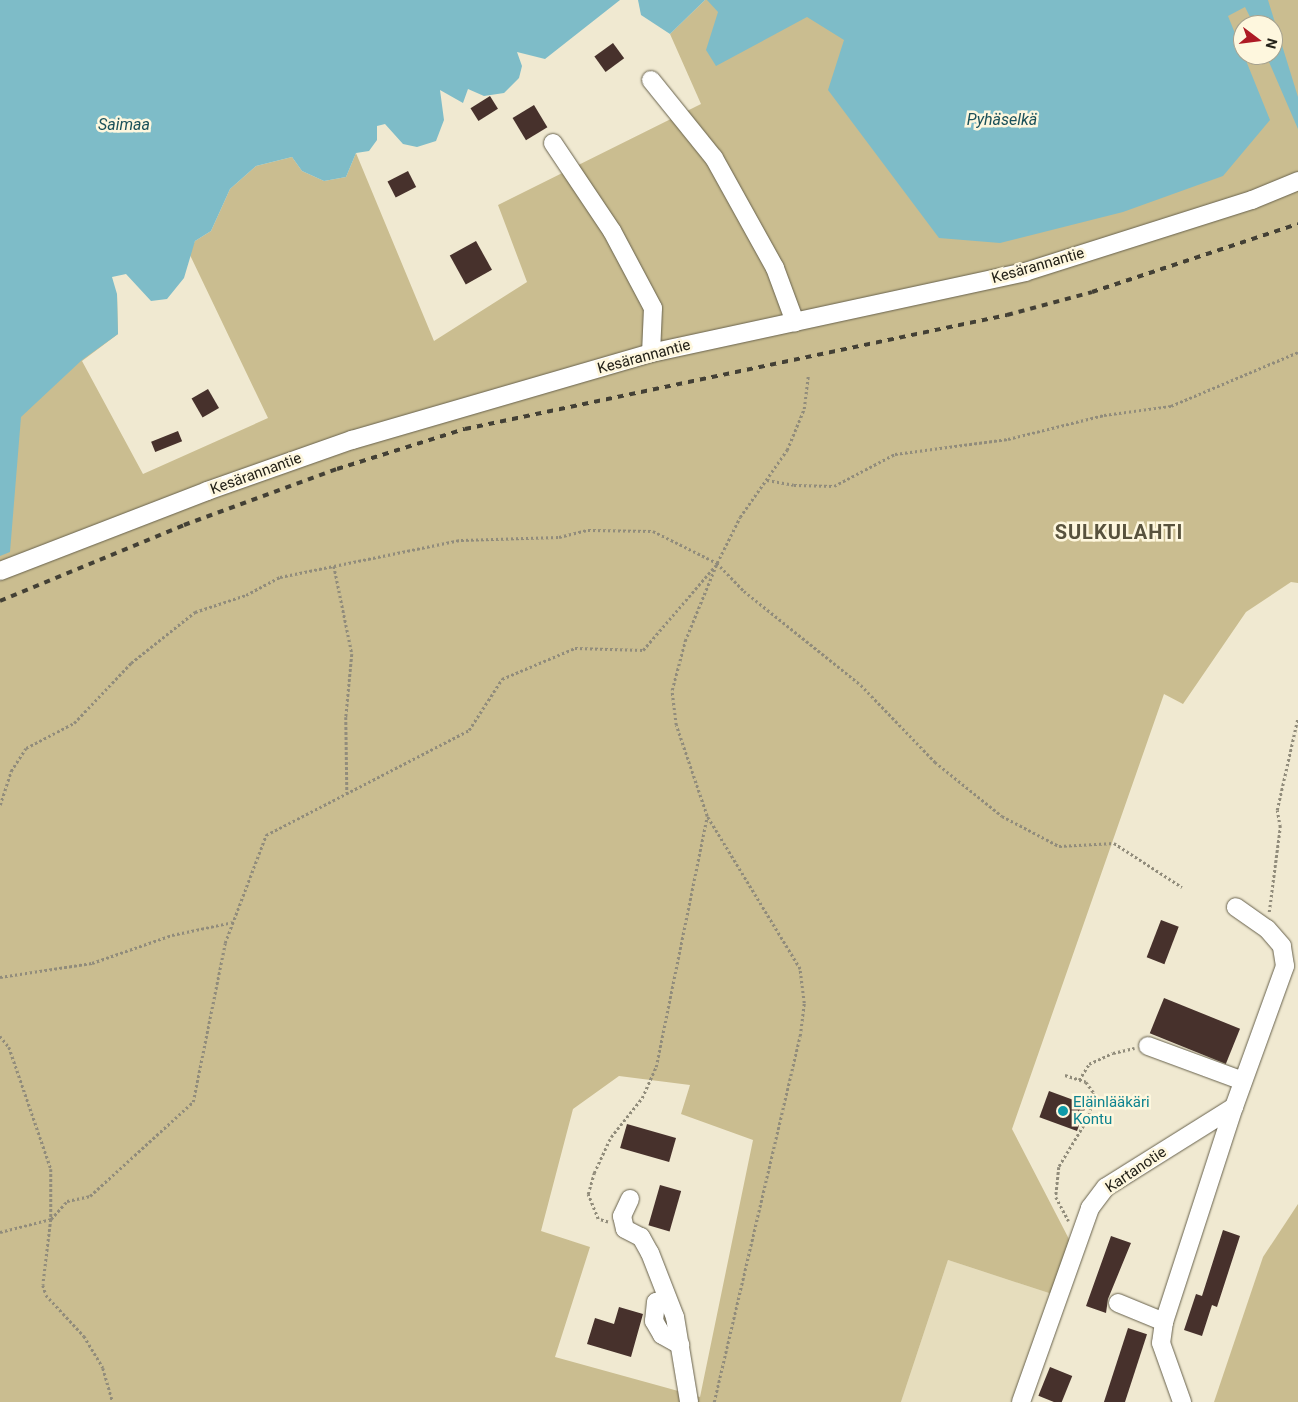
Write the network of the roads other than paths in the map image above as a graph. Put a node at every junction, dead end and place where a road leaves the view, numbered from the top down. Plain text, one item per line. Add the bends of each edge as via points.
1 (651, 80) dead end
2 (553, 143) dead end
3 (1298, 181) edge
4 (795, 322) junction
5 (651, 353) junction
6 (0, 571) edge
7 (1236, 907) dead end
8 (1292, 967) edge
9 (1148, 1046) road end
10 (1244, 1081) junction
11 (1234, 1107) junction
12 (630, 1199) dead end
13 (1118, 1303) dead end
14 (1164, 1322) junction
15 (689, 1402) edge
16 (1021, 1402) edge
17 (1182, 1402) edge

1 - 4 street via 714,158 775,268
2 - 5 street via 612,232 653,308
3 - 4 street, Kesärannantie via 1252,200 1025,272
4 - 5 street, Kesärannantie
5 - 6 street, Kesärannantie via 352,440 207,491
7 - 8 street via 1267,928 1282,946
8 - 10 street
9 - 10 street
10 - 11 street
11 - 14 street
11 - 16 street, Kartanotie via 1106,1187 1090,1208
12 - 15 street via 622,1216 626,1229 641,1237 646,1245 675,1317
13 - 14 street
14 - 17 street via 1161,1343

